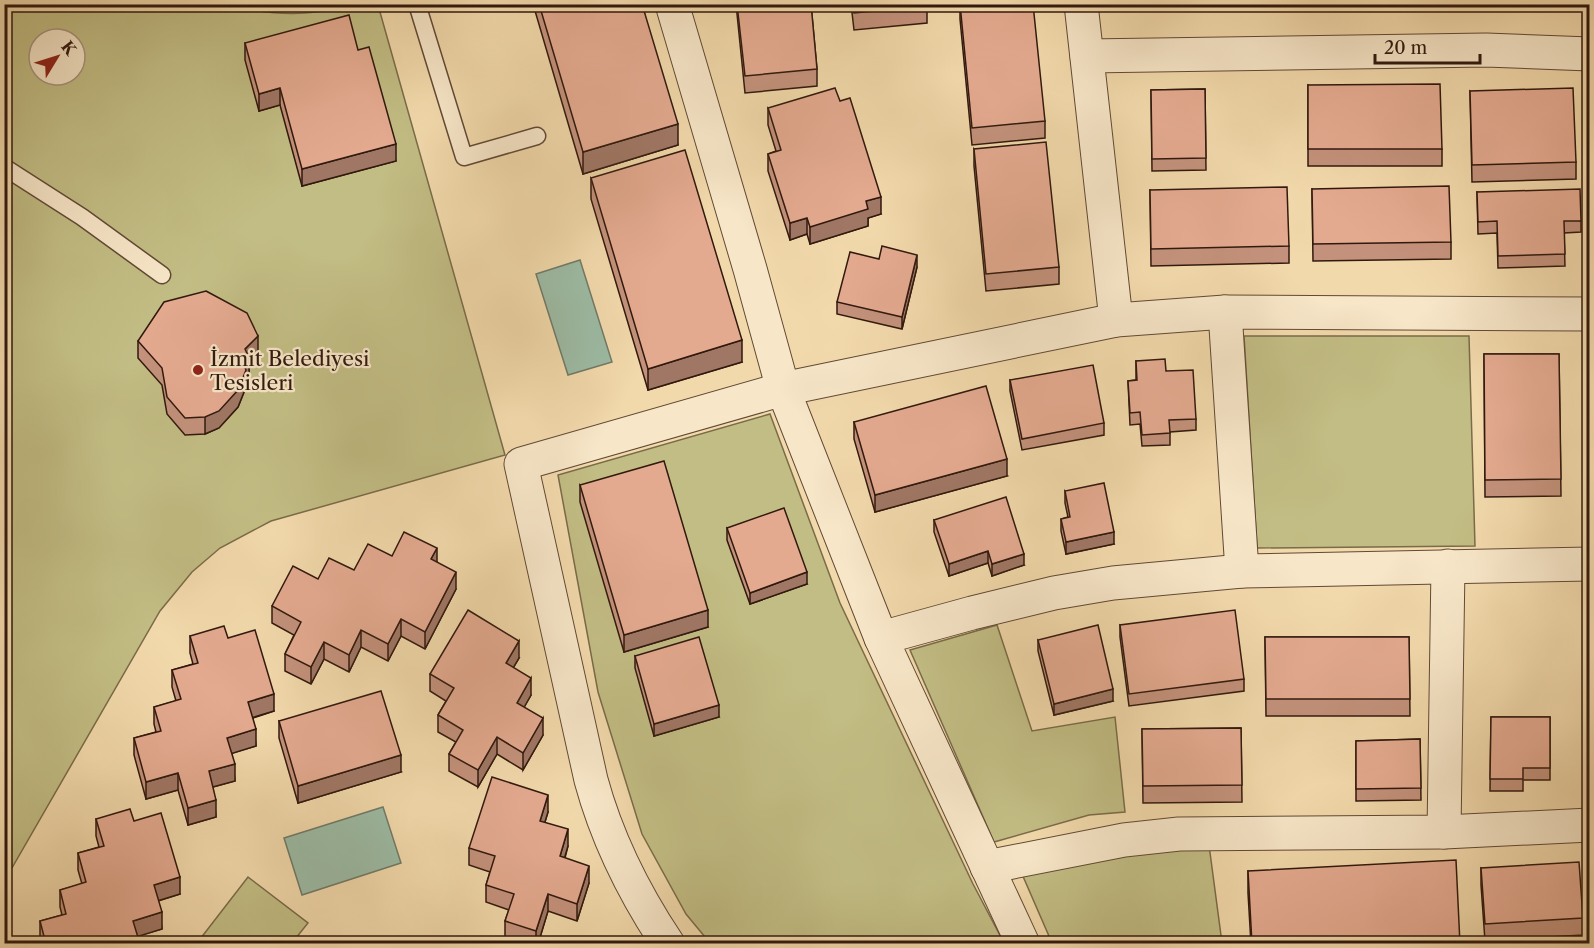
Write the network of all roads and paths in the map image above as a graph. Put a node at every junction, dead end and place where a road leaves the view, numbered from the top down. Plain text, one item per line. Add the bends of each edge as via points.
1 (417, 4) edge
2 (672, 4) edge
3 (1081, 4) edge
4 (1590, 54) edge
5 (1087, 56) junction
6 (537, 136) dead end
7 (4, 167) edge
8 (162, 275) dead end
9 (1225, 312) junction
10 (1590, 314) edge
11 (1116, 320) junction
12 (783, 389) junction
13 (1590, 564) edge
14 (1448, 566) junction
15 (1242, 571) junction
16 (881, 638) junction
17 (1590, 825) edge
18 (1444, 832) junction
19 (987, 867) junction
20 (668, 944) edge
21 (1023, 944) edge

1 - 6 lane via 464,158
2 - 12 street
3 - 5 street
4 - 5 street via 1486,50
5 - 11 street
7 - 8 lane
9 - 10 street
9 - 11 street
9 - 15 street
11 - 12 street
12 - 16 street
12 - 20 street via 522,464 600,814 650,918
13 - 14 street
14 - 15 street
14 - 18 street
15 - 16 street via 1113,583 1054,593
16 - 19 street
17 - 18 street
18 - 19 street via 1179,834 1124,840
19 - 21 street

